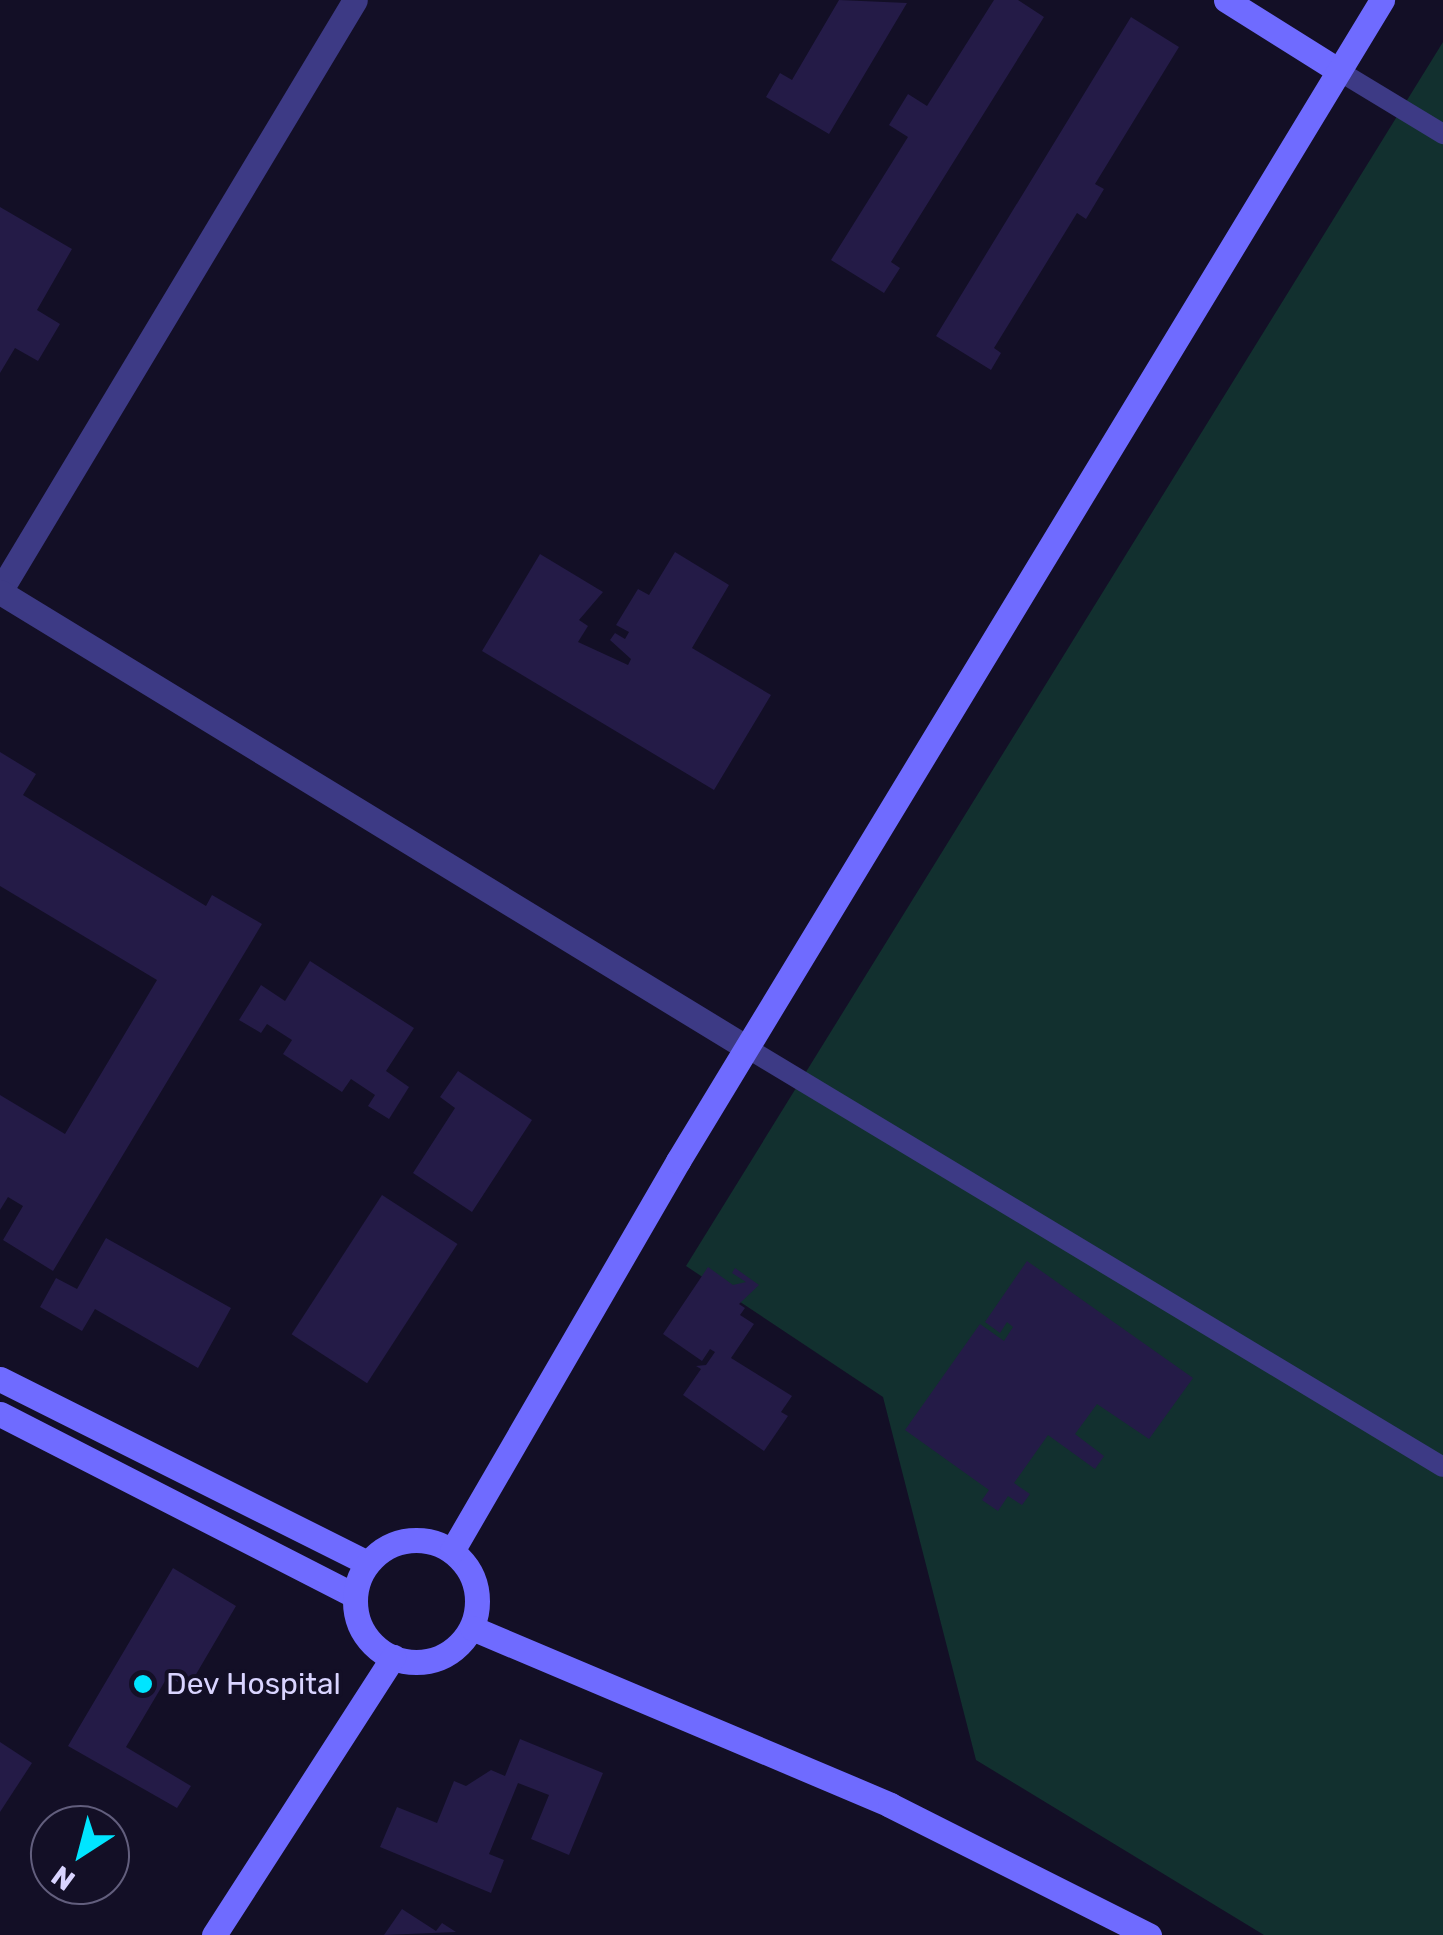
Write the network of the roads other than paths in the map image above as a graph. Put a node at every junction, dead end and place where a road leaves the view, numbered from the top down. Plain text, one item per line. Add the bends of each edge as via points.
1 (355, 0) edge
2 (1226, 0) edge
3 (1382, 0) edge
4 (1339, 71) junction
5 (1443, 134) edge
6 (0, 592) edge
7 (747, 1048) junction
8 (0, 1379) edge
9 (0, 1414) edge
10 (1443, 1467) edge
11 (452, 1551) junction
12 (366, 1562) junction
13 (354, 1595) junction
14 (472, 1628) junction
15 (393, 1657) junction
16 (214, 1935) edge
17 (1149, 1935) edge

1 - 6 street
2 - 4 street
3 - 4 street
4 - 5 lane
4 - 7 street
6 - 7 street
7 - 10 lane
7 - 11 street
8 - 12 street
9 - 13 street
11 - 12 street via 411,1539
11 - 14 street via 476,1586
12 - 13 street
13 - 15 street via 365,1636
14 - 15 street via 442,1658 422,1663
14 - 17 street via 890,1805
15 - 16 street

